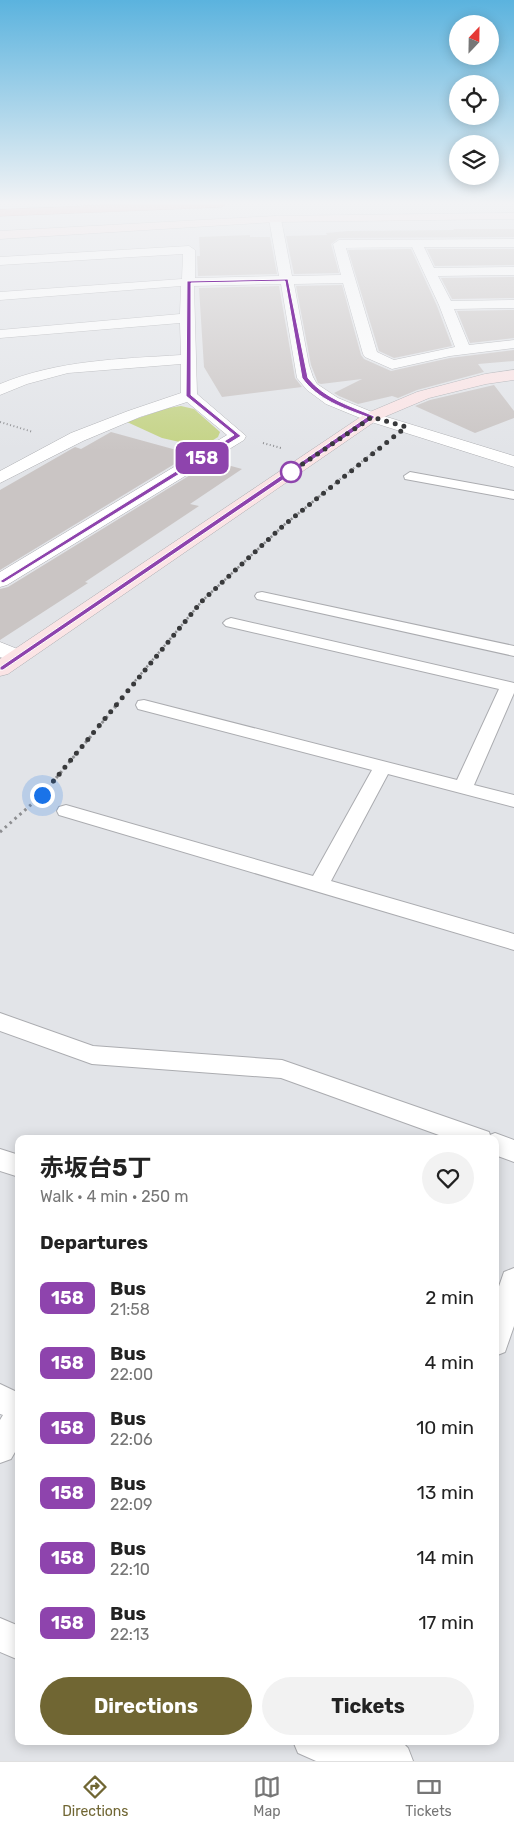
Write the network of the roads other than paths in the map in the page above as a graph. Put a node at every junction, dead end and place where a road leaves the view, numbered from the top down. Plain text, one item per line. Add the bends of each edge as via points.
1 (133, 286) edge
2 (189, 286) edge
3 (288, 286) edge
4 (350, 286) edge
5 (437, 286) edge
6 (0, 296) edge
7 (514, 304) edge
8 (446, 305) junction
9 (187, 318) junction
10 (0, 334) edge
11 (514, 344) edge
12 (464, 350) junction
13 (188, 359) junction
14 (514, 375) edge
15 (0, 390) edge
16 (189, 396) junction
17 (372, 417) junction
18 (514, 446) edge
19 (492, 455) junction
20 (514, 462) edge
21 (410, 476) dead end
22 (0, 478) edge
23 (514, 495) edge
24 (0, 581) edge
25 (262, 596) dead end
26 (231, 622) dead end
27 (514, 651) edge
28 (6, 658) edge
29 (511, 688) edge
30 (144, 706) dead end
31 (383, 767) junction
32 (463, 788) junction
33 (514, 801) edge
34 (66, 810) dead end
35 (318, 884) junction
36 (514, 942) edge
37 (0, 1022) edge
38 (469, 1135) edge
39 (499, 1145) edge
40 (514, 1150) edge
41 (0, 1160) edge
42 (15, 1165) edge
43 (506, 1292) edge
44 (499, 1324) edge
45 (0, 1399) edge
46 (15, 1406) edge
47 (15, 1423) edge
48 (0, 1448) edge
49 (0, 1635) edge
50 (15, 1642) edge
51 (321, 1745) edge
52 (380, 1745) edge
53 (363, 1761) edge
54 (395, 1761) edge

1 - 6 street
2 - 9 street
3 - 17 street via 305,378 332,401
4 - 12 street via 370,354 383,362 392,365
5 - 8 street
7 - 8 street
8 - 12 street
9 - 10 street
9 - 13 street
11 - 12 street
13 - 15 street via 47,372
13 - 16 street
14 - 17 main road via 423,395
16 - 22 street via 77,437
16 - 24 street via 238,436
17 - 19 street
17 - 28 main road
18 - 19 street
19 - 20 street
21 - 23 lane
25 - 27 lane
26 - 29 lane
29 - 32 lane
30 - 31 lane
31 - 32 lane
31 - 35 lane
32 - 33 lane
34 - 35 lane
35 - 36 lane
37 - 38 lane via 92,1055 282,1069
39 - 40 lane
41 - 42 lane
43 - 44 lane
45 - 46 lane
47 - 48 lane
49 - 50 lane
51 - 53 lane
52 - 54 lane

